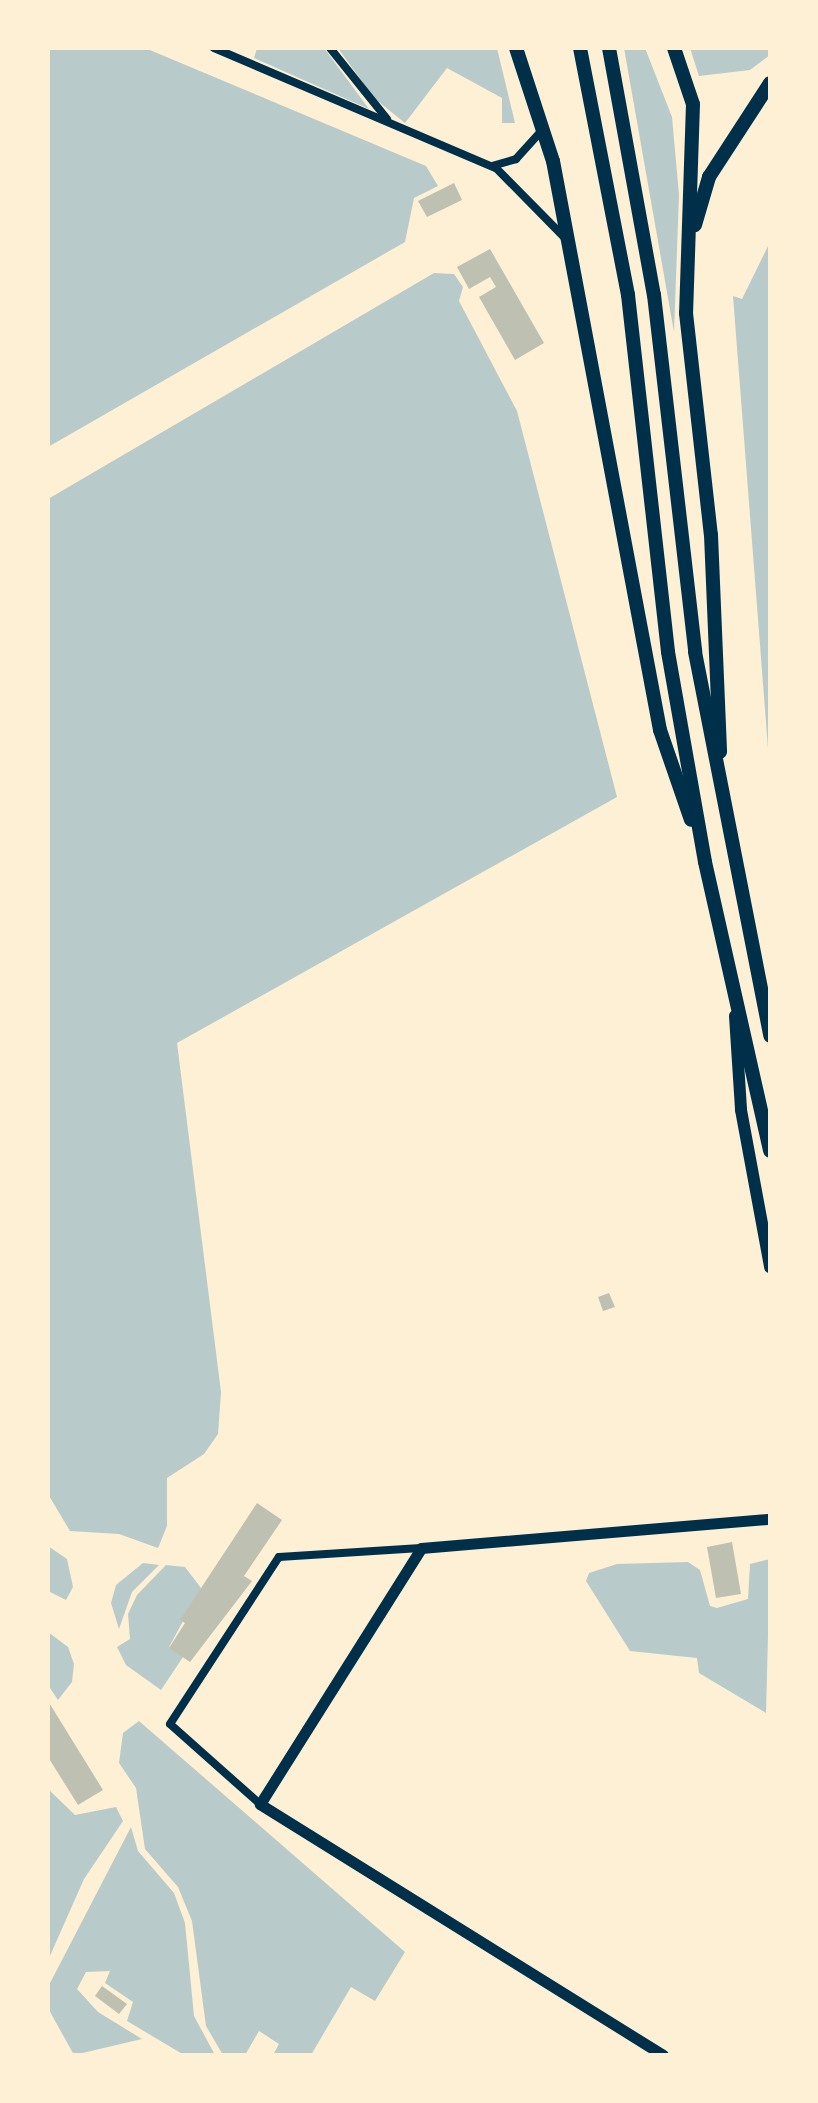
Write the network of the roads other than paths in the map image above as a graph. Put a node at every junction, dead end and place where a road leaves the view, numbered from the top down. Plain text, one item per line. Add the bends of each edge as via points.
1 (214, 48) edge
2 (330, 48) edge
3 (516, 48) edge
4 (580, 48) edge
5 (609, 48) edge
6 (674, 48) edge
7 (770, 83) edge
8 (397, 127) junction
9 (544, 128) junction
10 (492, 166) junction
11 (572, 247) junction
12 (687, 264) junction
13 (722, 808) junction
14 (705, 862) junction
15 (754, 966) junction
16 (732, 973) junction
17 (770, 1012) edge
18 (770, 1036) edge
19 (770, 1151) edge
20 (770, 1267) edge
21 (770, 1519) edge
22 (421, 1548) junction
23 (260, 1804) junction
24 (663, 2055) edge

1 - 8 street
2 - 8 street via 361,95
3 - 9 main road
4 - 14 main road via 618,225 668,652
5 - 13 main road via 643,222 695,652
6 - 12 main road via 693,104
7 - 12 main road via 709,177
8 - 10 street
9 - 10 street via 516,159
9 - 11 main road
10 - 11 street
11 - 14 main road via 660,730
12 - 13 main road via 711,535
13 - 15 main road
14 - 16 main road
15 - 17 main road
15 - 18 main road
16 - 19 main road
16 - 20 main road via 741,1110
21 - 22 street
22 - 23 street
22 - 23 street via 279,1557 170,1724
23 - 24 street

